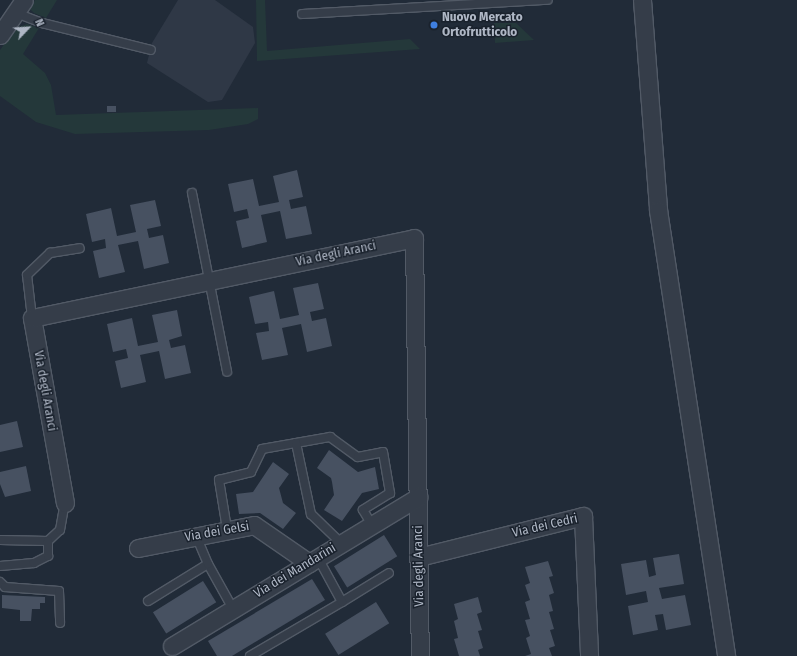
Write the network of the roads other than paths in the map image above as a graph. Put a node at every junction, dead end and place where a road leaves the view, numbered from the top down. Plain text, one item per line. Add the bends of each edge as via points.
1 (548, 0) edge
2 (642, 0) edge
3 (486, 2) edge
4 (20, 7) edge
5 (302, 14) dead end
6 (0, 35) edge
7 (151, 50) dead end
8 (192, 193) dead end
9 (80, 248) dead end
10 (209, 281) junction
11 (32, 318) junction
12 (227, 372) dead end
13 (296, 443) junction
14 (418, 497) junction
15 (65, 503) joint
16 (372, 525) junction
17 (227, 528) junction
18 (196, 535) junction
19 (0, 540) edge
20 (48, 542) junction
21 (341, 543) junction
22 (138, 548) dead end
23 (419, 557) junction
24 (313, 560) junction
25 (208, 564) junction
26 (0, 566) edge
27 (389, 573) dead end
28 (0, 582) edge
29 (148, 602) dead end
30 (342, 602) junction
31 (233, 609) junction
32 (60, 623) dead end
33 (172, 646) dead end
34 (250, 656) edge
35 (420, 656) edge
36 (589, 656) edge
37 (726, 656) edge

1 - 3 lane
2 - 37 street via 658,210
3 - 5 lane
4 - 6 street
4 - 7 lane via 42,23
8 - 10 lane
9 - 11 lane via 50,253 27,275
10 - 11 street, Via degli Aranci
10 - 12 lane
10 - 14 street, Via degli Aranci via 414,238
11 - 15 street, Via degli Aranci
13 - 16 lane via 330,437 358,457 383,452 390,494 364,510
13 - 17 lane via 262,450 251,472 219,480
13 - 21 lane via 311,514
14 - 16 street, Via dei Mandarini
14 - 23 street, Via degli Aranci
15 - 20 lane via 60,530
16 - 21 street, Via dei Mandarini
17 - 18 street, Via dei Gelsi
17 - 24 street, Via dei Gelsi via 254,525
18 - 22 street, Via dei Gelsi
18 - 25 lane
19 - 20 lane
20 - 26 lane via 48,556 34,563
21 - 24 street, Via dei Mandarini
23 - 35 street, Via degli Aranci
23 - 36 street, Via dei Cedri via 583,516
24 - 30 lane
24 - 31 street, Via dei Mandarini
25 - 29 lane
25 - 31 lane
27 - 30 lane
28 - 32 lane via 5,587 59,591
30 - 34 lane
31 - 33 street, Via dei Mandarini

